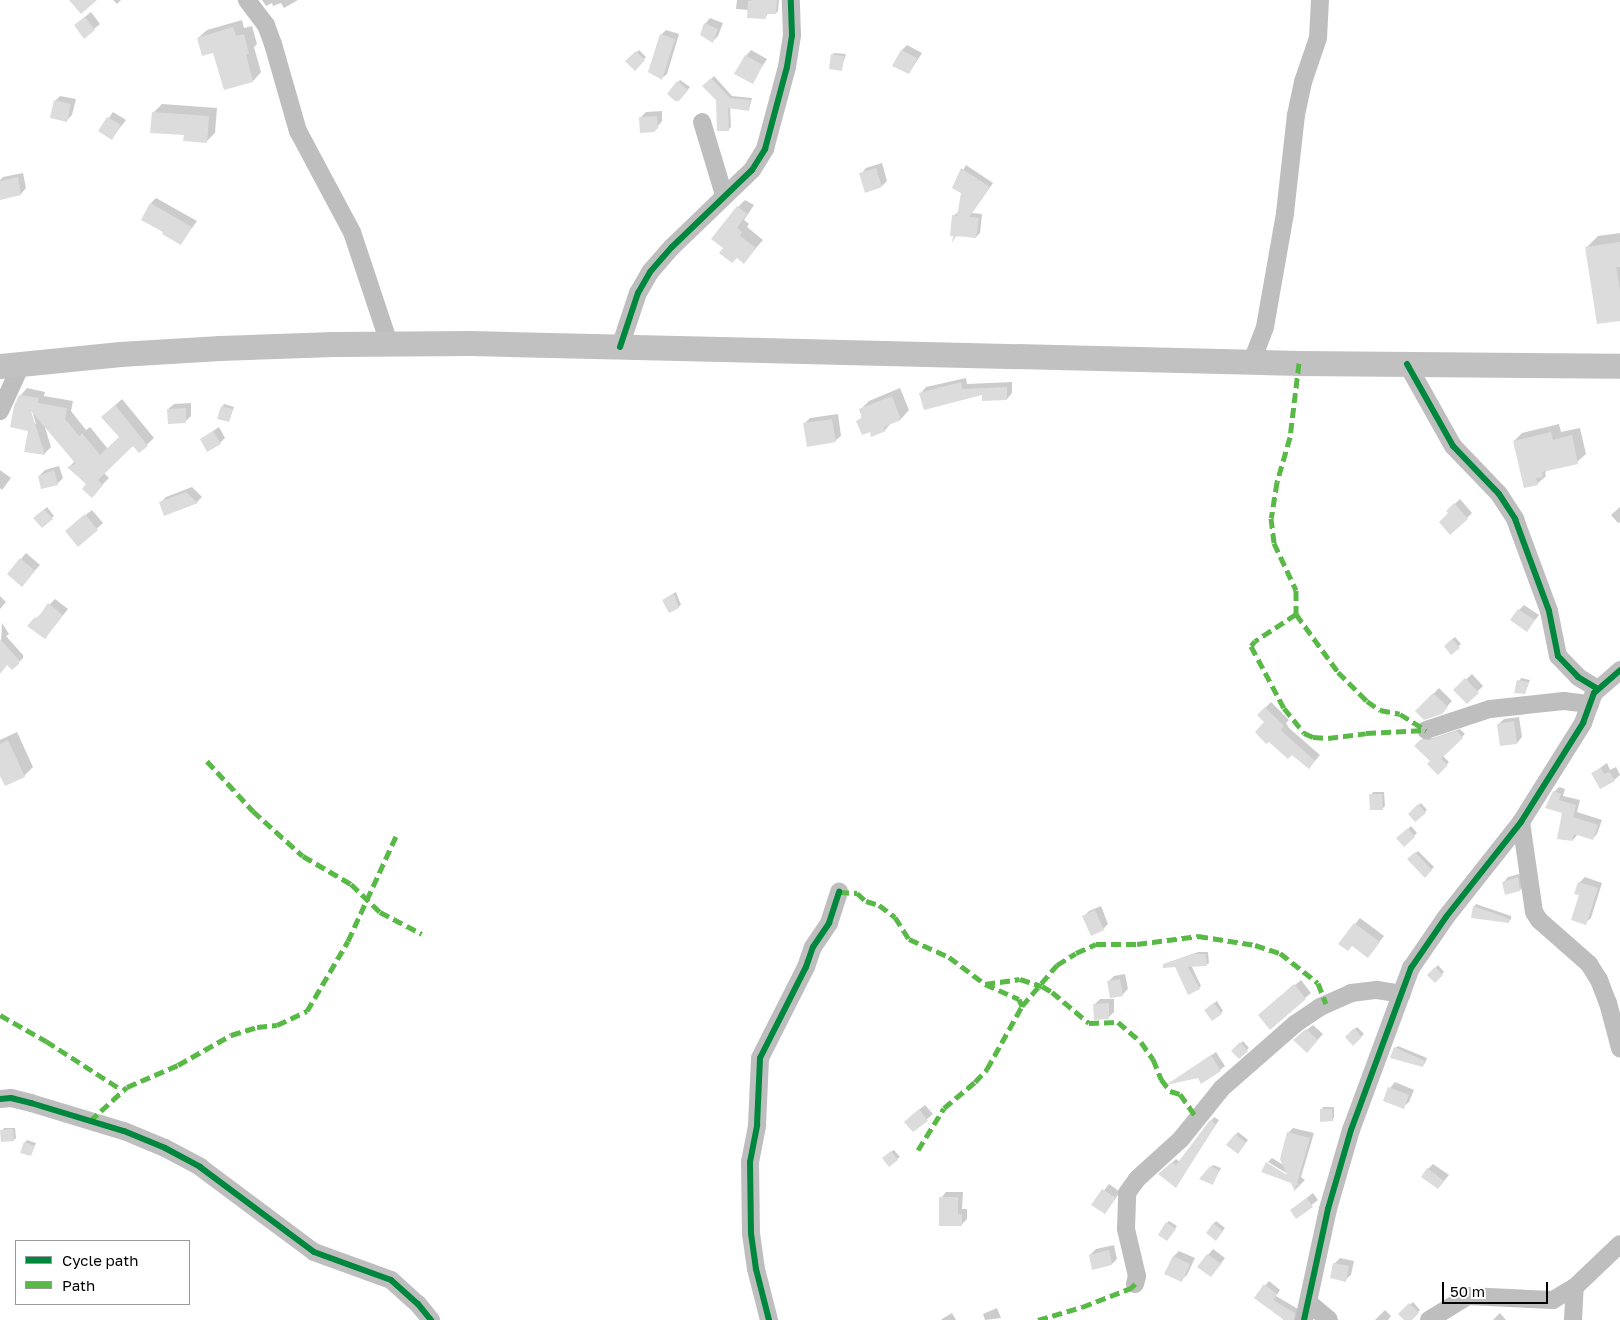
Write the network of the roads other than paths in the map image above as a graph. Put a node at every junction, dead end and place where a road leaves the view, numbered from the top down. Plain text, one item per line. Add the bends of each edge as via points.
1 (247, 0) edge
2 (791, 0) edge
3 (1320, 0) edge
4 (702, 122) dead end
5 (724, 195) junction
6 (389, 343) junction
7 (620, 346) junction
8 (1252, 362) junction
9 (11, 364) edge
10 (1407, 364) junction
11 (1620, 366) edge
12 (0, 411) edge
13 (1618, 676) edge
14 (1594, 697) junction
15 (1426, 730) dead end
16 (1521, 822) junction
17 (839, 892) dead end
18 (1402, 994) junction
19 (1620, 1048) edge
20 (0, 1099) edge
21 (1620, 1244) edge
22 (1135, 1284) dead end
23 (1575, 1287) junction
24 (1309, 1303) junction
25 (431, 1320) edge
26 (769, 1320) edge
27 (1304, 1320) edge
28 (1329, 1320) edge
29 (1429, 1320) edge
30 (1573, 1320) edge

1 - 6 street via 266,25 298,131 352,232
2 - 5 street via 792,35 787,67 765,149 752,170
3 - 8 street via 1318,38 1296,116 1285,213 1265,327
4 - 5 street
5 - 7 street via 650,272 638,293
6 - 7 main road
6 - 9 main road via 220,348
7 - 8 main road
8 - 10 main road
9 - 12 street
10 - 11 main road
10 - 14 street via 1454,446 1499,494 1515,520 1549,611 1558,656
13 - 14 street
14 - 15 street via 1490,709
14 - 16 street via 1583,723
16 - 18 street via 1422,950 1411,968
16 - 19 street via 1534,912 1589,964 1599,980
17 - 26 street via 829,923 813,947 760,1058 757,1125 750,1162 751,1233
18 - 22 street via 1376,990 1351,993 1312,1012 1222,1088 1181,1139 1137,1179 1127,1193 1126,1229 1137,1276
18 - 24 street via 1351,1130 1328,1210
20 - 25 street via 31,1102 124,1131 165,1148 200,1167 314,1252 391,1280
21 - 23 street
23 - 29 street via 1553,1300 1468,1296
23 - 30 street
24 - 27 street
24 - 28 street

